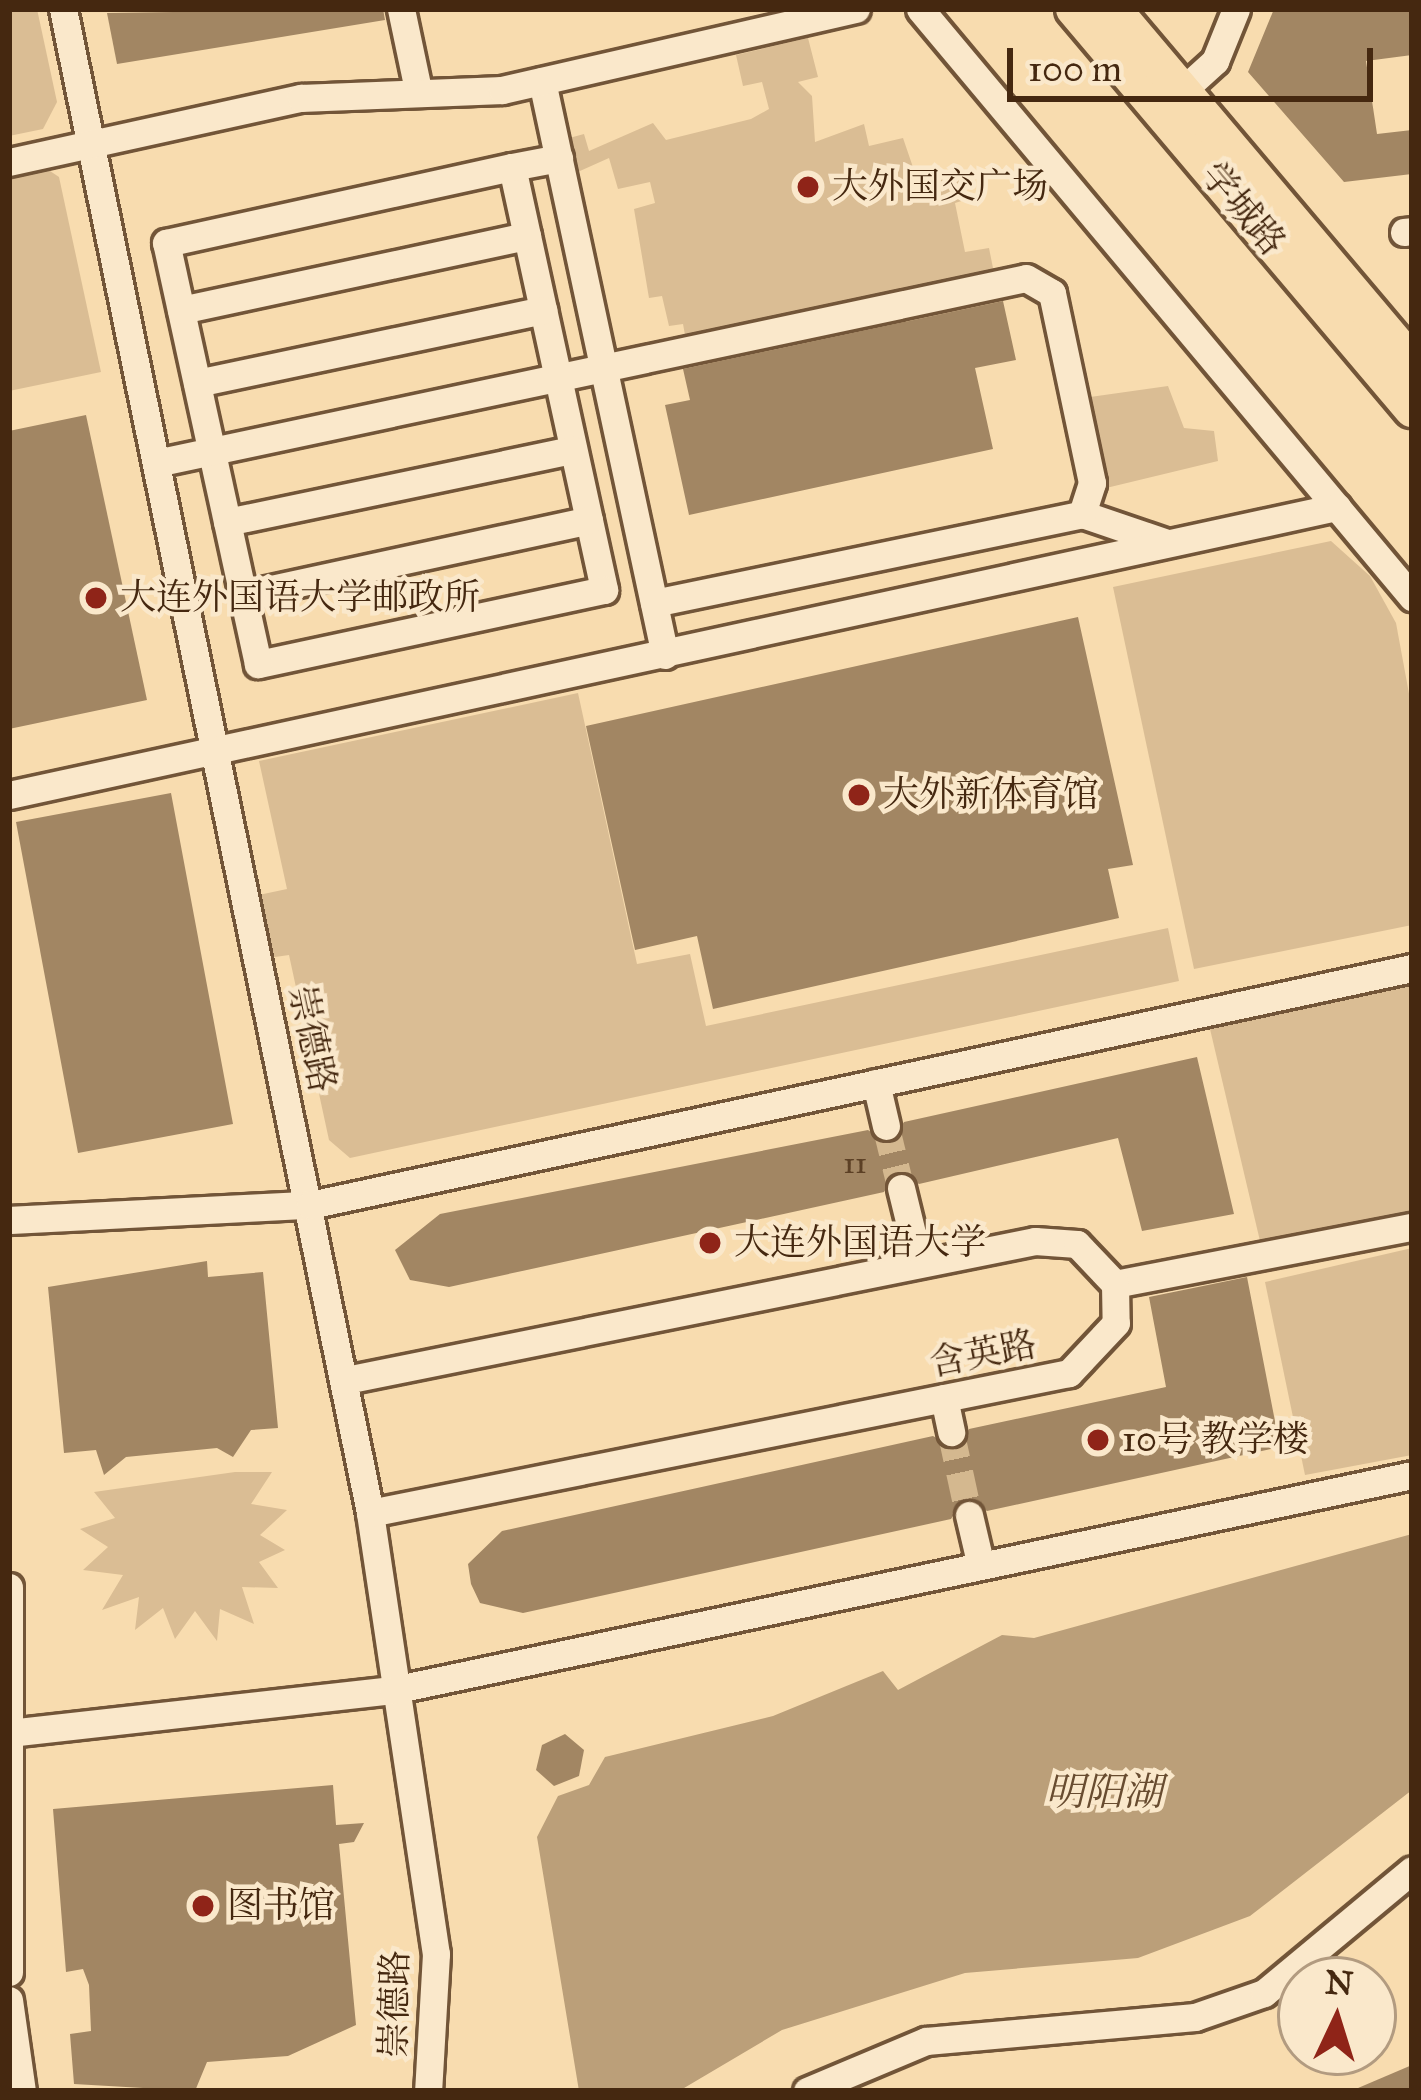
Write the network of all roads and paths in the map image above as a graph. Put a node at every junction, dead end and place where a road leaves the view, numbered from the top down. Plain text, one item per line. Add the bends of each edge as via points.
1 (62, 9) edge
2 (401, 9) edge
3 (856, 9) edge
4 (920, 9) edge
5 (1075, 9) edge
6 (1112, 9) edge
7 (1235, 9) edge
8 (542, 81) junction
9 (418, 90) junction
10 (1182, 91) junction
11 (92, 144) junction
12 (560, 158) junction
13 (9, 162) edge
14 (512, 167) junction
15 (527, 236) junction
16 (181, 310) junction
17 (543, 310) junction
18 (1412, 363) edge
19 (605, 371) junction
20 (558, 381) junction
21 (196, 383) junction
22 (1412, 409) edge
23 (573, 450) junction
24 (211, 451) junction
25 (156, 463) junction
26 (1337, 507) junction
27 (1082, 514) junction
28 (589, 520) junction
29 (227, 522) junction
30 (1170, 544) junction
31 (243, 595) junction
32 (1412, 597) edge
33 (654, 603) junction
34 (665, 655) junction
35 (214, 754) junction
36 (9, 795) edge
37 (1412, 968) edge
38 (876, 1083) junction
39 (886, 1126) tunnel mouth
40 (901, 1188) tunnel mouth
41 (310, 1204) junction
42 (9, 1220) edge
43 (1412, 1227) edge
44 (919, 1262) junction
45 (1115, 1284) junction
46 (346, 1380) junction
47 (944, 1399) junction
48 (952, 1432) tunnel mouth
49 (1412, 1475) edge
50 (370, 1513) junction
51 (969, 1515) tunnel mouth
52 (981, 1566) junction
53 (9, 1587) edge
54 (393, 1690) junction
55 (11, 1733) edge
56 (1412, 1870) edge
57 (9, 1972) edge
58 (9, 2000) edge
59 (22, 2091) edge
60 (428, 2091) edge
61 (807, 2091) edge

1 - 11 street, 崇德路
2 - 9 street
3 - 8 street
4 - 26 street
5 - 22 main road, 学城路
6 - 10 main road, 学城路
7 - 10 street via 1215,61
8 - 9 street
8 - 12 street
9 - 11 street via 301,98
10 - 18 main road, 学城路
11 - 13 street
11 - 25 street, 崇德路
12 - 14 street
12 - 19 street
14 - 15 street
14 - 16 street via 166,243
15 - 16 street
15 - 17 street
16 - 21 street
17 - 20 street
17 - 21 street
19 - 20 street
19 - 27 street via 1036,279 1052,293 1092,483
19 - 33 street
20 - 23 street
20 - 24 street
21 - 24 street
23 - 28 street
23 - 29 street
24 - 25 street
24 - 29 street
25 - 35 street, 崇德路
26 - 30 street
26 - 32 street
27 - 30 street
27 - 33 street
28 - 31 street
28 - 31 street via 604,590 581,595 258,664
29 - 31 street
30 - 34 street
33 - 34 street
34 - 35 street
35 - 36 street
35 - 41 street, 崇德路
37 - 38 street
38 - 39 street
38 - 41 street
40 - 44 street
41 - 42 street
41 - 46 street, 崇德路
43 - 45 street
44 - 45 street via 1077,1244
44 - 46 street
45 - 47 street, 含英路 via 1116,1323 1070,1373
46 - 50 street, 崇德路
47 - 48 street
47 - 50 street, 含英路
49 - 52 street
50 - 54 street, 崇德路
51 - 52 street
52 - 54 street
53 - 55 street
54 - 55 street
54 - 60 street, 崇德路 via 436,1954
55 - 57 street
56 - 61 street via 1264,1993 1195,2017 926,2041
58 - 59 street

